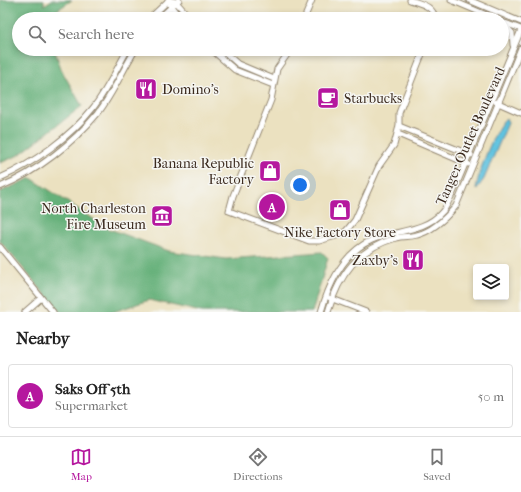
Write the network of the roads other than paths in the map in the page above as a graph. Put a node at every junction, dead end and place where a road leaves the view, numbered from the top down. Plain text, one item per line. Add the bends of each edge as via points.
1 (168, 0) edge
2 (312, 0) edge
3 (410, 0) edge
4 (450, 0) edge
5 (468, 0) edge
6 (177, 1) edge
7 (170, 8) junction
8 (156, 12) edge
9 (166, 12) edge
10 (174, 12) edge
11 (186, 12) edge
12 (307, 12) edge
13 (434, 12) edge
14 (479, 12) edge
15 (497, 12) edge
16 (509, 17) edge
17 (521, 22) edge
18 (509, 25) edge
19 (521, 30) edge
20 (509, 32) edge
21 (513, 48) junction
22 (520, 49) edge
23 (124, 56) edge
24 (132, 56) edge
25 (219, 56) edge
26 (229, 56) edge
27 (286, 56) edge
28 (421, 56) edge
29 (274, 79) junction
30 (273, 85) junction
31 (491, 100) junction
32 (498, 103) junction
33 (521, 113) edge
34 (399, 126) junction
35 (398, 134) junction
36 (469, 154) junction
37 (475, 156) junction
38 (465, 163) junction
39 (472, 165) junction
40 (0, 178) edge
41 (0, 187) edge
42 (0, 247) edge
43 (325, 297) junction
44 (42, 298) junction
45 (332, 299) junction
46 (25, 312) edge
47 (53, 312) edge
48 (320, 312) edge
49 (328, 312) edge
50 (366, 312) edge

1 - 6 street
1 - 7 street
1 - 8 street
2 - 12 street
3 - 13 street via 431,8
4 - 14 street
5 - 15 street
6 - 7 street
6 - 11 street
7 - 9 street
7 - 10 street
16 - 17 street
18 - 19 street
19 - 21 street, Tanger Outlet Boulevard
20 - 21 street via 513,37
21 - 31 street, Tanger Outlet Boulevard
22 - 32 street, Tanger Outlet Boulevard
23 - 40 street via 93,108 70,131 26,166
24 - 41 street via 98,112 76,135 30,172
25 - 30 street via 235,70
26 - 29 street via 238,64
27 - 29 street
28 - 34 street via 399,113
29 - 30 street
30 - 35 street via 272,100 229,211 240,216 309,241 340,235 355,220 379,166 394,145
31 - 32 street
31 - 36 street, Tanger Outlet Boulevard
32 - 33 street
32 - 37 street, Tanger Outlet Boulevard
34 - 35 street
34 - 36 street
35 - 38 street
36 - 37 street
36 - 38 street, Tanger Outlet Boulevard
37 - 39 street, Tanger Outlet Boulevard
38 - 39 street
38 - 43 street, Tanger Outlet Boulevard via 443,212 416,228 371,240 354,252 336,274
39 - 45 street, Tanger Outlet Boulevard via 456,206 448,216 426,232 396,238 373,247 359,257 341,278
42 - 44 street
43 - 45 street
43 - 48 street, Tanger Outlet Boulevard
44 - 46 street
44 - 47 street
45 - 49 street, Tanger Outlet Boulevard
45 - 50 street

